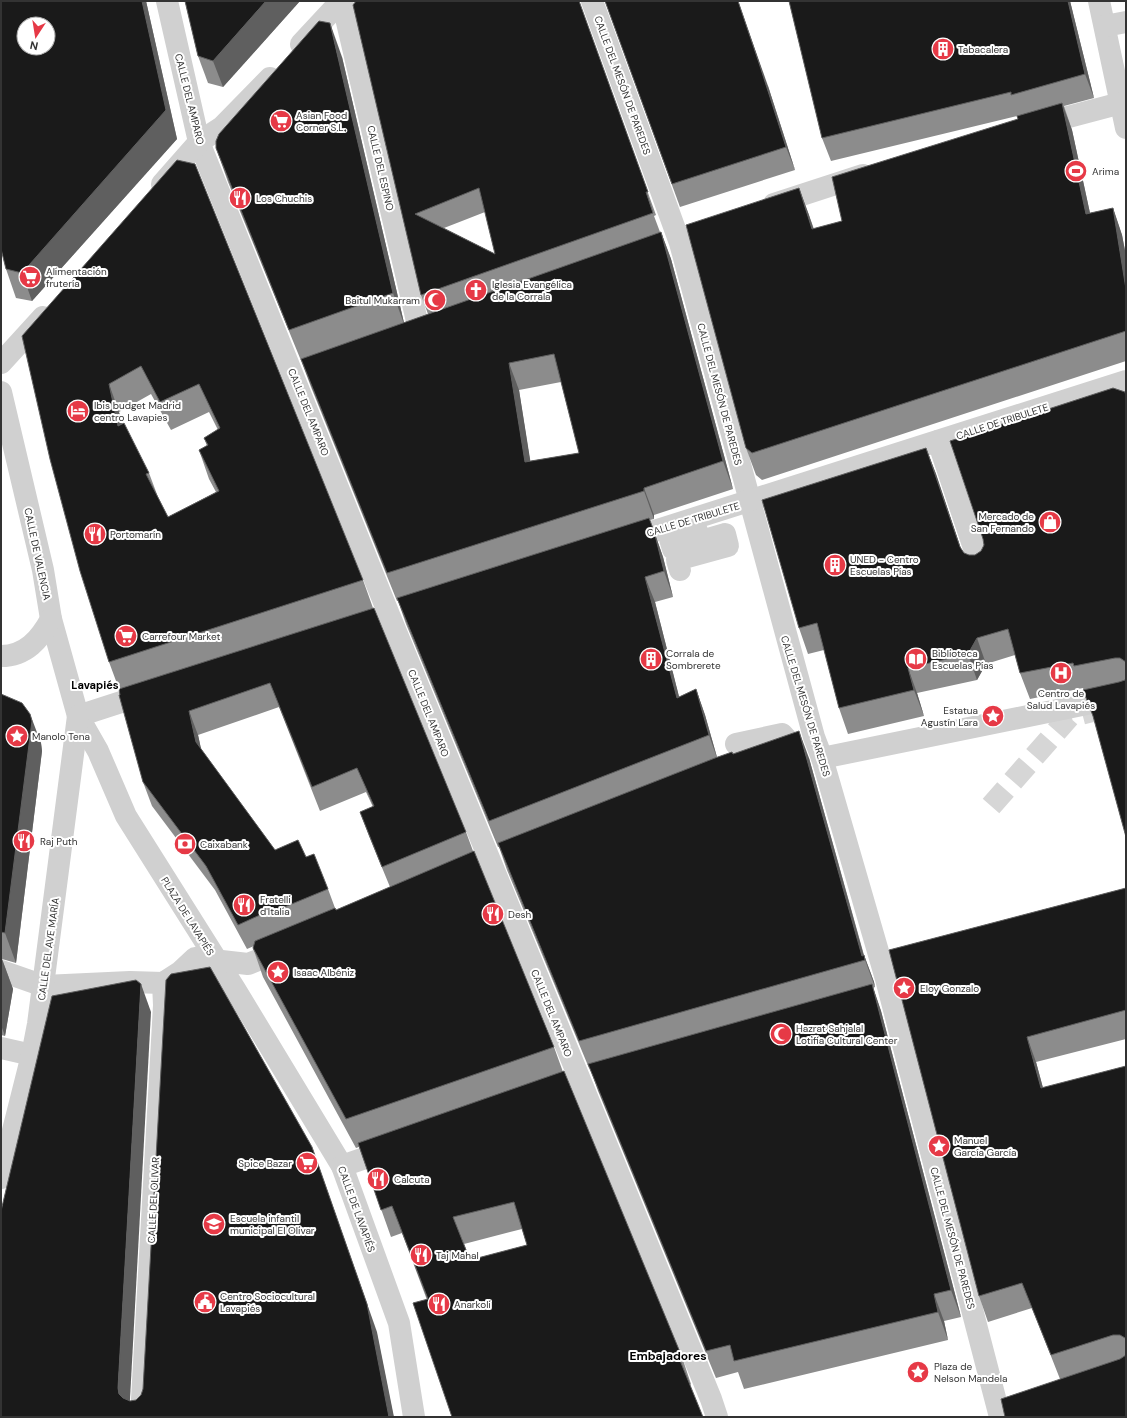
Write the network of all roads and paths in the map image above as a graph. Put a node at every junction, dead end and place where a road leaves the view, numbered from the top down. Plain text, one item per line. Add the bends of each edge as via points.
1 (167, 1) edge
2 (342, 1) edge
3 (592, 1) edge
4 (1099, 1) edge
5 (1126, 22) edge
6 (1105, 26) junction
7 (1121, 103) junction
8 (1126, 128) edge
9 (1016, 132) edge
10 (199, 142) junction
11 (880, 170) edge
12 (147, 201) edge
13 (753, 210) edge
14 (687, 236) junction
15 (658, 251) edge
16 (57, 301) edge
17 (442, 326) edge
18 (420, 334) junction
19 (398, 342) edge
20 (1, 363) edge
21 (1126, 382) edge
22 (1, 392) edge
23 (938, 441) junction
24 (750, 501) junction
25 (719, 511) junction
26 (605, 547) edge
27 (981, 569) edge
28 (680, 570) dead end
29 (412, 609) edge
30 (390, 617) junction
31 (51, 619) junction
32 (367, 624) edge
33 (1, 656) edge
34 (170, 687) edge
35 (1126, 696) edge
36 (78, 716) junction
37 (814, 737) junction
38 (736, 744) dead end
39 (792, 745) junction
40 (822, 758) junction
41 (751, 762) edge
42 (512, 854) edge
43 (483, 866) junction
44 (300, 943) edge
45 (215, 959) junction
46 (1, 971) edge
47 (163, 982) junction
48 (44, 986) junction
49 (1, 1048) edge
50 (32, 1055) junction
51 (603, 1077) edge
52 (573, 1086) junction
53 (408, 1143) edge
54 (342, 1166) junction
55 (1, 1178) edge
56 (1022, 1406) edge
57 (1000, 1415) edge
58 (141, 1417) edge
59 (414, 1417) edge
60 (717, 1417) edge

1 - 10 street, CALLE DEL AMPARO
2 - 10 street via 222,127
2 - 18 street, CALLE DEL ESPINO
3 - 14 street, CALLE DEL MESÓN DE PAREDES
4 - 6 street
5 - 6 street
6 - 7 street
7 - 8 street
7 - 9 street
10 - 12 street
10 - 30 street, CALLE DEL AMPARO via 302,377 330,486
11 - 13 street
14 - 15 street
14 - 24 street, CALLE DEL MESÓN DE PAREDES
16 - 20 street
17 - 18 street
18 - 19 street
21 - 23 street, CALLE DE TRIBULETE
22 - 31 street, CALLE DE VALENCIA via 43,570
23 - 24 street, CALLE DE TRIBULETE
23 - 27 street
24 - 25 street, CALLE DE TRIBULETE
24 - 37 street, CALLE DEL MESÓN DE PAREDES
25 - 26 street, CALLE DE TRIBULETE
25 - 28 street via 722,524 670,540 673,549 724,534 728,546 677,560
29 - 30 street
30 - 32 street
30 - 43 street, CALLE DEL AMPARO
31 - 33 street via 43,633 24,651
31 - 36 street, CALLE DE VALENCIA
34 - 36 street
35 - 40 street
36 - 45 street, PLAZA DE LAVAPIÉS via 98,751 126,816
36 - 48 street, CALLE DEL AVE MARÍA
37 - 39 street
37 - 40 street, CALLE DEL MESÓN DE PAREDES
38 - 39 street via 782,734
39 - 41 street
40 - 57 street, CALLE DEL MESÓN DE PAREDES via 872,929 882,998
42 - 43 street
43 - 52 street, CALLE DEL AMPARO
44 - 45 street via 248,964
45 - 47 street, PLAZA DE LAVAPIÉS via 195,958 180,972
45 - 54 street, CALLE DE LAVAPIÉS
46 - 48 street
47 - 48 street
47 - 58 street, CALLE DEL OLIVAR via 164,1004
48 - 50 street, CALLE DEL AVE MARÍA
49 - 50 street
50 - 55 street, CALLE DEL AVE MARÍA
51 - 52 street
52 - 60 street, CALLE DEL AMPARO
53 - 54 street
54 - 59 street, CALLE DE LAVAPIÉS via 399,1323
56 - 57 street

